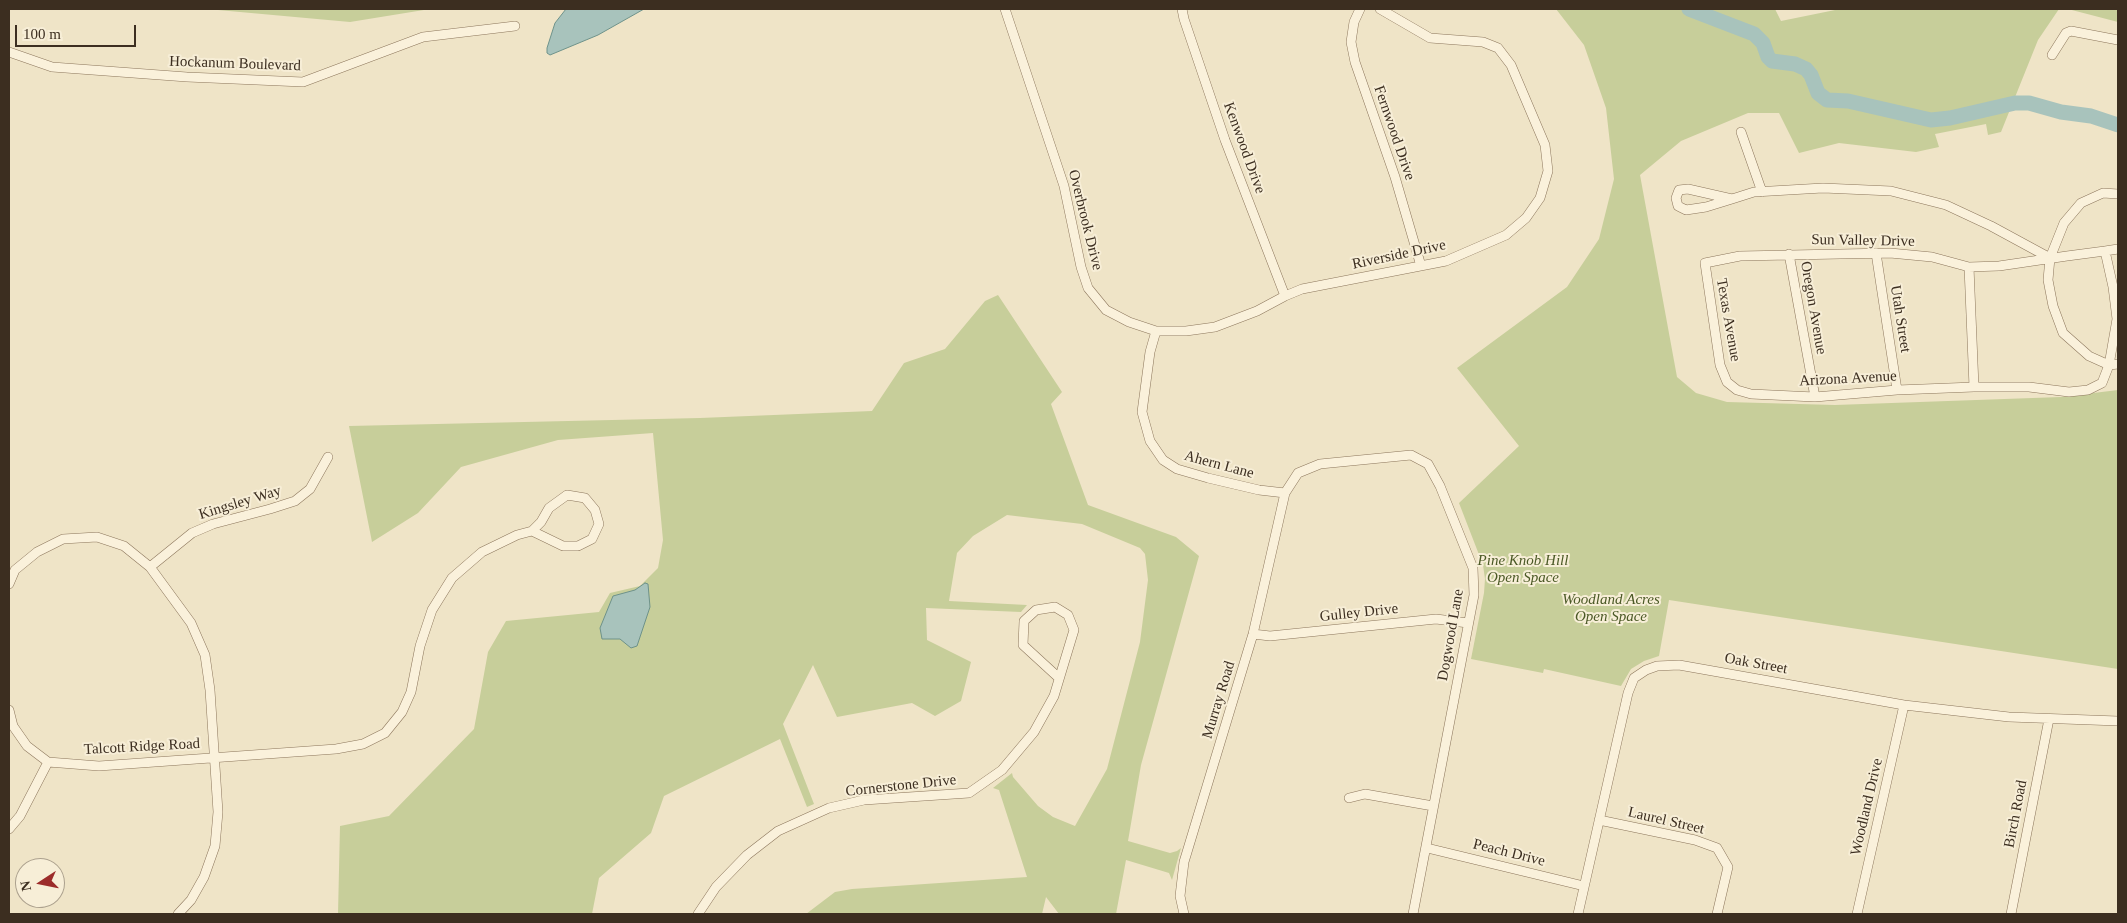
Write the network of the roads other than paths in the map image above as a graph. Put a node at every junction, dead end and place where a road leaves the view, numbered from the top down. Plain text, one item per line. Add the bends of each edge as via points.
1 (1005, 9) edge
2 (1182, 9) edge
3 (1360, 9) edge
4 (1380, 9) edge
5 (515, 26) dead end
6 (2118, 40) edge
7 (9, 52) edge
8 (2052, 55) dead end
9 (1741, 132) dead end
10 (1762, 192) junction
11 (2118, 194) edge
12 (1732, 199) junction
13 (2118, 249) edge
14 (2105, 251) junction
15 (1876, 253) junction
16 (1789, 254) junction
17 (2050, 258) junction
18 (1704, 262) joint
19 (1421, 266) junction
20 (1969, 267) junction
21 (2116, 286) edge
22 (1285, 296) junction
23 (1156, 331) junction
24 (2114, 365) edge
25 (1727, 382) joint
26 (1974, 387) junction
27 (1897, 390) junction
28 (1816, 397) junction
29 (328, 457) dead end
30 (1286, 493) junction
31 (532, 531) junction
32 (150, 567) junction
33 (12, 568) edge
34 (9, 584) edge
35 (1468, 623) junction
36 (1253, 634) junction
37 (1059, 678) junction
38 (1904, 705) junction
39 (9, 710) edge
40 (2049, 719) junction
41 (2118, 721) edge
42 (215, 758) junction
43 (48, 762) junction
44 (1349, 798) dead end
45 (1433, 806) junction
46 (1599, 820) junction
47 (9, 829) edge
48 (1427, 848) junction
49 (1584, 886) junction
50 (178, 914) edge
51 (698, 914) edge
52 (1184, 914) edge
53 (1413, 914) edge
54 (1578, 914) edge
55 (1718, 914) edge
56 (1857, 914) edge
57 (2011, 914) edge

1 - 23 street, Overbrook Drive via 1064,186 1088,288 1106,310
2 - 22 street, Kenwood Drive via 1225,140
3 - 19 street, Fernwood Drive via 1351,42
4 - 19 street, Riverside Drive via 1430,38 1483,42 1498,48 1511,65 1545,145 1548,171 1540,198 1526,218 1506,235 1482,247 1446,261
5 - 7 street, Hockanum Boulevard via 423,37 304,82 52,67
6 - 8 street via 2071,31 2066,33
9 - 10 street
10 - 12 street
10 - 17 street via 1823,188 1892,191 1946,204
11 - 17 street via 2103,193 2081,203 2064,223
12 - 12 street via 1686,210 1678,206 1676,198 1679,190 1688,189
13 - 14 street, Sun Valley Drive
14 - 17 street, Sun Valley Drive
14 - 21 street
15 - 16 street, Sun Valley Drive
15 - 20 street, Sun Valley Drive via 1932,257
15 - 27 street, Utah Street
16 - 18 street, Sun Valley Drive via 1740,256
16 - 28 street, Oregon Avenue
17 - 20 street, Sun Valley Drive
17 - 24 street via 2048,280 2063,332 2088,356
18 - 25 street, Texas Avenue via 1720,364
19 - 22 street, Riverside Drive via 1302,289
20 - 26 street
21 - 24 street
22 - 23 street, Overbrook Drive via 1215,327
23 - 30 street, Ahern Lane via 1142,412 1150,441 1163,460 1177,469 1208,478
24 - 26 street, Arizona Avenue via 2102,383 2088,390
25 - 28 street, Arizona Avenue via 1737,390 1752,394
26 - 27 street, Arizona Avenue
27 - 28 street, Arizona Avenue
29 - 32 street, Kingsley Way via 310,489 295,500 192,533
30 - 35 street, Dogwood Lane via 1298,473 1320,464 1411,456 1428,464 1473,568 1474,595
30 - 36 street, Murray Road
31 - 31 street via 549,508 566,495 585,498 596,510 598,524 592,539 578,546 563,546
31 - 42 street via 482,552 452,578 432,610 420,646 411,692 402,712 385,733 363,744 336,749
32 - 33 street, Talcott Ridge Road via 124,546 96,537 63,539
32 - 42 street, Talcott Ridge Road via 191,623 205,656
33 - 34 street, Talcott Ridge Road
35 - 36 street, Gulley Drive via 1436,619 1270,636
35 - 45 street, Dogwood Lane
36 - 52 street, Murray Road via 1184,862 1180,896
37 - 37 street, Cornerstone Drive via 1074,630 1068,615 1056,607 1036,610 1024,621 1024,644
37 - 51 street, Cornerstone Drive via 1054,696 1034,732 1002,770 969,793 864,800 820,812 778,831 747,855 716,887
38 - 40 street, Oak Street
38 - 46 street, Oak Street via 1679,664 1646,670 1634,678 1628,693
38 - 56 street, Woodland Drive
39 - 43 street via 13,726 27,746
40 - 41 street, Oak Street
40 - 57 street, Birch Road
42 - 43 street, Talcott Ridge Road via 99,766
42 - 50 street, Talcott Ridge Road via 218,812 215,846 204,877 191,900
43 - 47 street via 20,816
44 - 45 street via 1365,794
45 - 48 street, Dogwood Lane
46 - 49 street, Oak Street
46 - 55 street, Laurel Street via 1695,840 1717,848 1728,867
48 - 49 street, Peach Drive
48 - 53 street, Dogwood Lane
49 - 54 street, Oak Street

